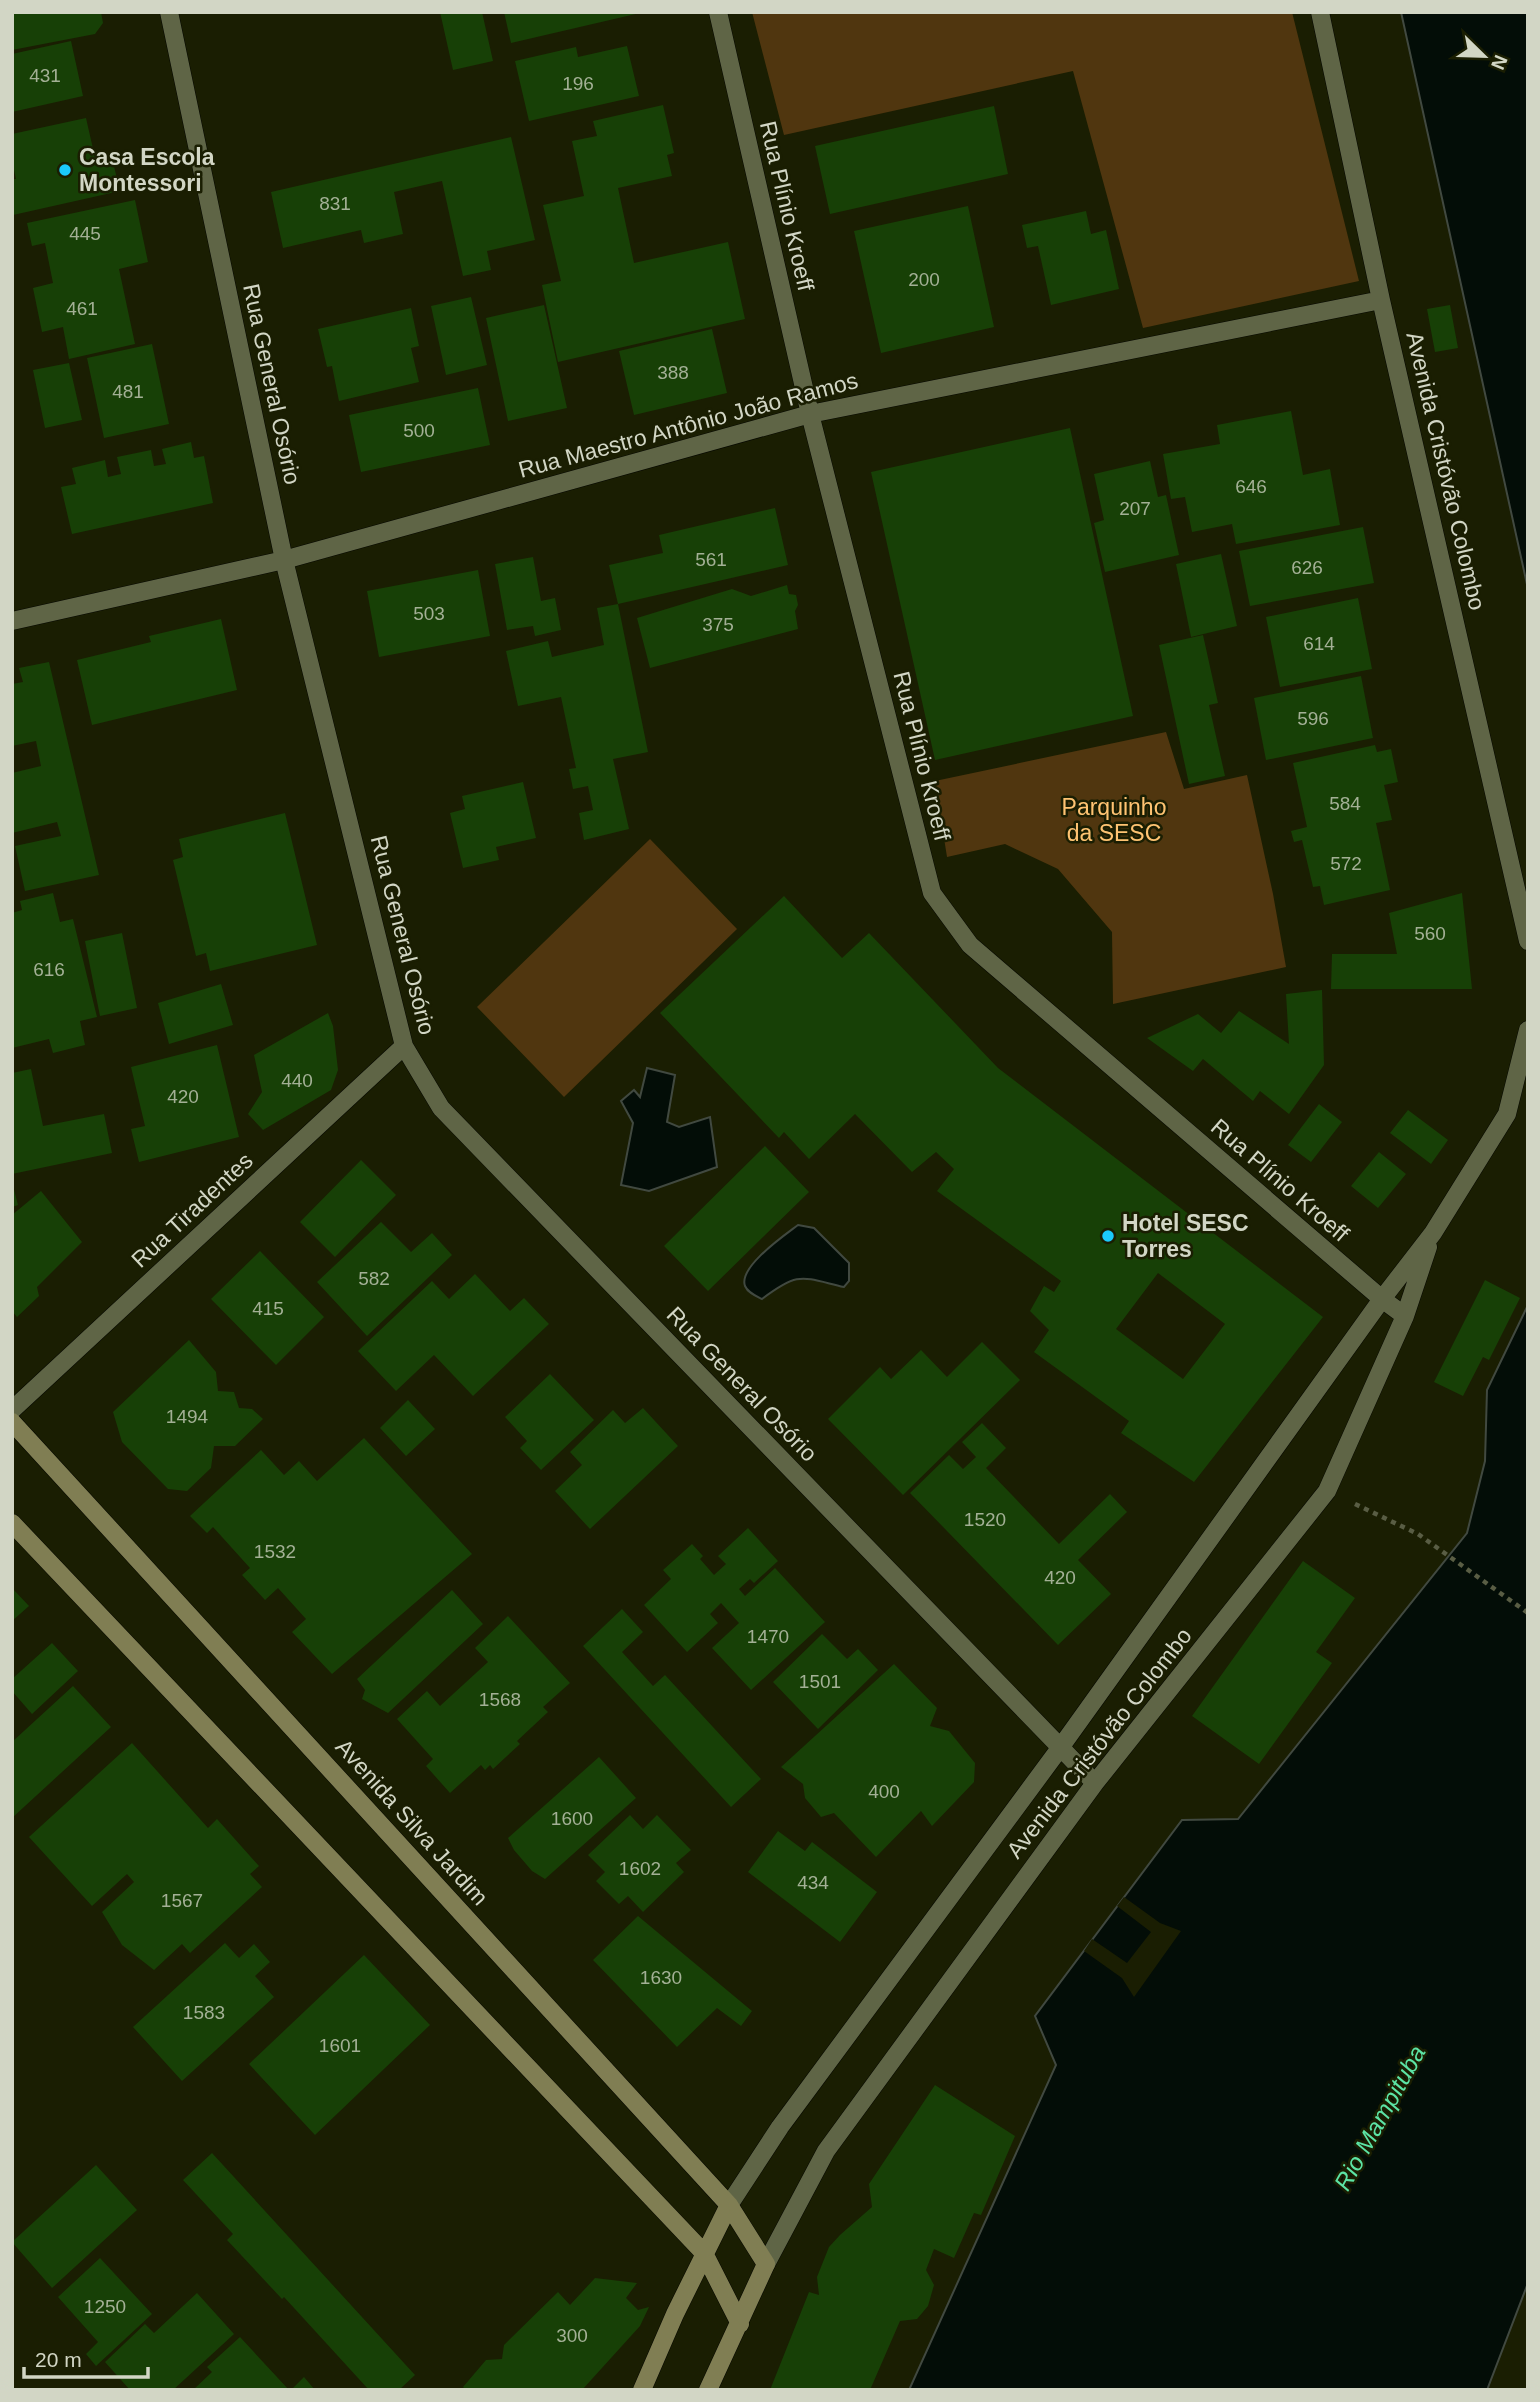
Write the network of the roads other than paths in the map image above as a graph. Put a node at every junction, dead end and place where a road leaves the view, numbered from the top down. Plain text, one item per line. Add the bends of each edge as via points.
1 (169, 12) edge
2 (718, 12) edge
3 (1320, 12) edge
4 (1381, 300) junction
5 (810, 414) junction
6 (284, 560) junction
7 (12, 621) edge
8 (1528, 940) edge
9 (1528, 1030) edge
10 (404, 1046) junction
11 (1433, 1233) junction
12 (1382, 1299) junction
13 (1405, 1316) junction
14 (12, 1410) edge
15 (12, 1422) edge
16 (12, 1523) edge
17 (1060, 1748) junction
18 (1095, 1783) junction
19 (729, 2205) junction
20 (704, 2253) junction
21 (766, 2263) junction
22 (740, 2324) junction
23 (642, 2390) edge
24 (708, 2390) edge

1 - 6 street, Rua General Osório
2 - 5 street, Rua Plínio Kroeff
3 - 4 street, Avenida Cristóvão Colombo
4 - 5 street, Rua Maestro Antônio João Ramos
4 - 8 street, Avenida Cristóvão Colombo
5 - 6 street, Rua Maestro Antônio João Ramos
5 - 12 street, Rua Plínio Kroeff via 932,893 970,945
6 - 7 street, Rua Maestro Antônio João Ramos
6 - 10 street, Rua General Osório
9 - 11 street, Avenida Cristóvão Colombo via 1507,1114
10 - 14 street, Rua Tiradentes
10 - 17 street, Rua General Osório via 442,1108
11 - 12 street, Avenida Cristóvão Colombo
11 - 13 street, Avenida Cristóvão Colombo
12 - 13 street, Rua Plínio Kroeff
12 - 17 street, Avenida Cristóvão Colombo
13 - 18 street, Avenida Cristóvão Colombo via 1327,1490
15 - 19 street, Avenida Silva Jardim
16 - 20 street
17 - 18 street, Rua General Osório
17 - 19 street, Avenida Cristóvão Colombo via 780,2127
18 - 21 street, Avenida Cristóvão Colombo via 826,2151
19 - 20 street
19 - 21 street, Avenida Silva Jardim
20 - 22 street
20 - 23 street
21 - 22 street
22 - 24 street

